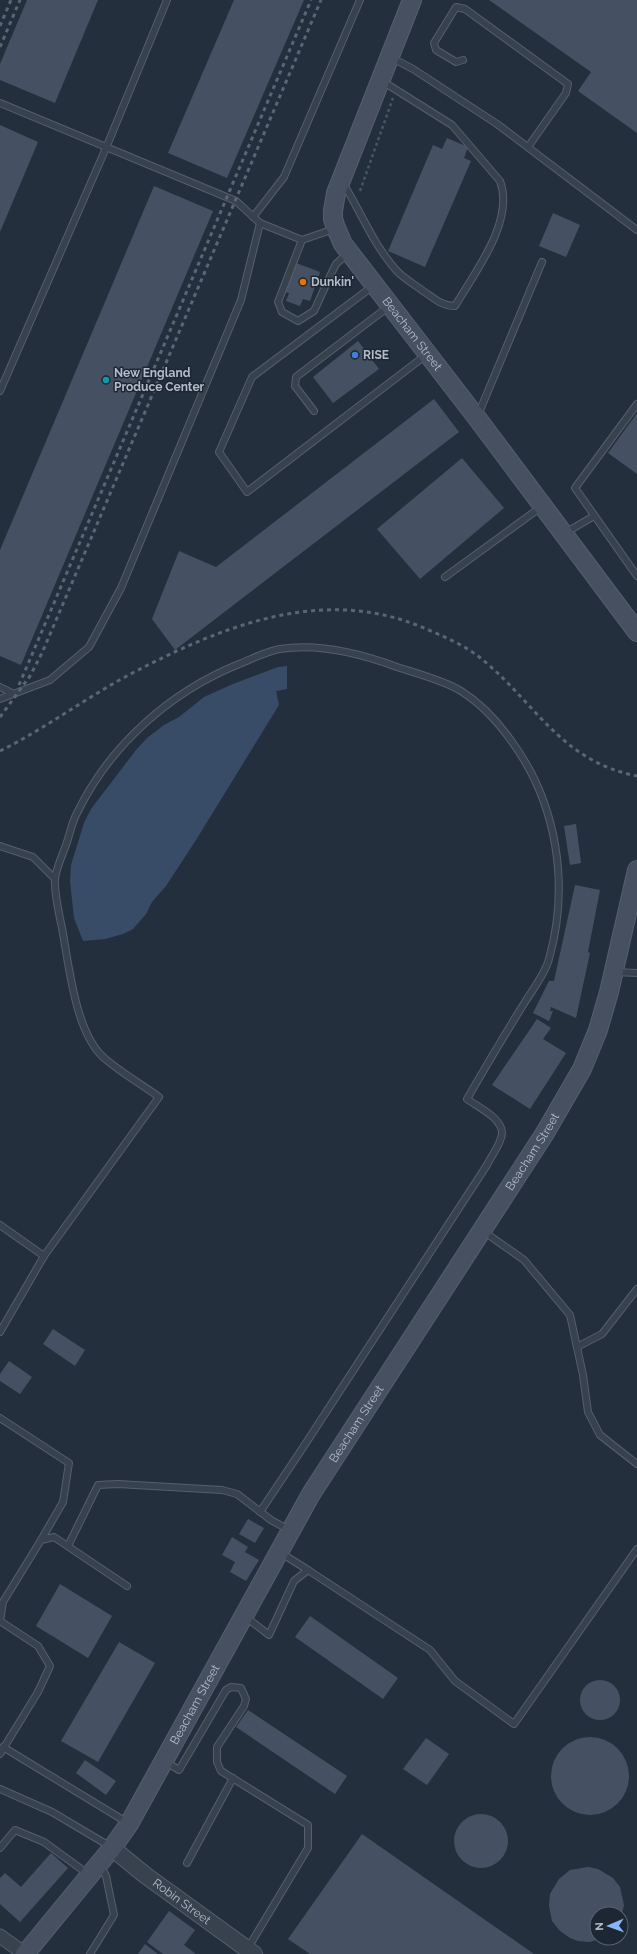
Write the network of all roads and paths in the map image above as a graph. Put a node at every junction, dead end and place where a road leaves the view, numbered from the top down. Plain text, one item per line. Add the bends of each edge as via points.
1 (167, 0) edge
2 (360, 0) edge
3 (412, 0) edge
4 (388, 57) junction
5 (463, 60) dead end
6 (380, 79) junction
7 (396, 90) junction
8 (0, 103) edge
9 (528, 147) junction
10 (106, 148) junction
11 (341, 180) junction
12 (356, 204) junction
13 (253, 217) junction
14 (260, 223) junction
15 (336, 228) junction
16 (637, 230) edge
17 (302, 240) junction
18 (349, 252) junction
19 (542, 262) dead end
20 (373, 285) junction
21 (390, 306) junction
22 (427, 354) junction
23 (0, 391) edge
24 (637, 404) edge
25 (314, 411) dead end
26 (477, 418) junction
27 (543, 506) junction
28 (594, 516) junction
29 (564, 534) junction
30 (637, 576) edge
31 (445, 577) dead end
32 (637, 632) edge
33 (0, 687) edge
34 (14, 694) junction
35 (0, 700) edge
36 (0, 846) edge
37 (637, 870) edge
38 (55, 879) junction
39 (613, 972) junction
40 (637, 973) edge
41 (0, 1225) edge
42 (482, 1230) junction
43 (44, 1256) junction
44 (637, 1289) edge
45 (0, 1332) edge
46 (577, 1347) junction
47 (0, 1418) edge
48 (637, 1464) edge
49 (260, 1512) junction
50 (290, 1530) junction
51 (41, 1540) junction
52 (68, 1546) junction
53 (637, 1549) edge
54 (279, 1552) junction
55 (308, 1570) junction
56 (127, 1586) dead end
57 (244, 1616) junction
58 (3, 1747) junction
59 (0, 1754) edge
60 (164, 1761) junction
61 (233, 1778) junction
62 (0, 1789) edge
63 (129, 1824) junction
64 (0, 1848) edge
65 (112, 1848) junction
66 (187, 1863) dead end
67 (94, 1869) junction
68 (0, 1936) edge
69 (250, 1952) edge
70 (25, 1954) edge
71 (90, 1954) edge

1 - 10 lane
2 - 13 lane via 284,177
3 - 4 main road, Beacham Street
4 - 6 main road, Beacham Street
4 - 9 lane via 448,91
5 - 9 lane via 456,62 436,50 434,43 456,7 465,9 568,84 566,93
6 - 7 lane
6 - 11 main road, Beacham Street
7 - 12 path
7 - 12 lane via 452,125 500,181 504,192 503,205 494,241 455,306 448,306 439,303 397,272 377,247
8 - 10 lane
9 - 16 lane
10 - 13 lane via 236,201
10 - 23 lane
11 - 12 lane
11 - 15 main road, Beacham Street via 332,211
13 - 14 lane
14 - 17 lane
14 - 34 lane via 241,300 121,588 88,647 50,680
15 - 17 lane
15 - 18 main road, Beacham Street
17 - 18 lane via 278,302 282,312 298,321 314,311 330,274
18 - 20 main road, Beacham Street
19 - 26 lane
20 - 21 main road, Beacham Street
20 - 22 lane via 252,377 219,452 247,492
21 - 22 main road, Beacham Street
21 - 25 lane via 296,377 295,386
22 - 26 main road, Beacham Street
24 - 28 lane via 575,488
26 - 27 main road, Beacham Street
27 - 29 main road, Beacham Street
27 - 31 lane
28 - 29 lane
28 - 30 lane
29 - 32 main road, Beacham Street
33 - 34 lane
34 - 35 lane
36 - 38 lane via 33,857
37 - 39 main road, Beacham Street
38 - 43 lane via 72,983 91,1043 104,1057 159,1097
38 - 49 lane via 76,814 110,762 143,724 163,706 219,672 280,649 349,653 379,660 460,690 483,708 514,745 540,790 549,817 554,836 559,891 557,928 548,964 467,1099 499,1122 502,1134 498,1144 487,1165
39 - 40 lane
39 - 42 main road, Beacham Street via 598,1030 582,1069 545,1133
41 - 43 lane
42 - 46 lane via 524,1260 570,1315
42 - 50 main road, Beacham Street via 323,1473
43 - 45 lane
44 - 46 lane via 602,1334
46 - 48 lane via 588,1412 600,1435
47 - 51 lane via 69,1463 63,1502
49 - 50 lane
49 - 52 lane via 236,1494 222,1490 98,1485
50 - 54 main road, Beacham Street
51 - 52 lane via 54,1536
51 - 58 lane via 4,1602 0,1621 38,1646 50,1666 38,1692
52 - 56 lane
53 - 55 lane via 514,1724 455,1682 430,1650
54 - 55 lane
54 - 57 main road, Beacham Street
55 - 57 lane via 294,1581 269,1635
57 - 60 main road, Beacham Street
58 - 59 lane
58 - 63 lane
60 - 61 lane via 179,1770 226,1690 236,1686 241,1688 246,1699 244,1706 217,1747 217,1762 222,1771
60 - 63 main road, Beacham Street
61 - 66 lane
61 - 69 lane via 308,1825 308,1848
62 - 65 lane via 52,1812
63 - 65 main road, Beacham Street
64 - 67 lane via 15,1830 44,1842
65 - 67 main road, Beacham Street
65 - 69 street, Robin Street
67 - 70 main road, Beacham Street
67 - 71 lane via 106,1876 114,1915
68 - 70 street

